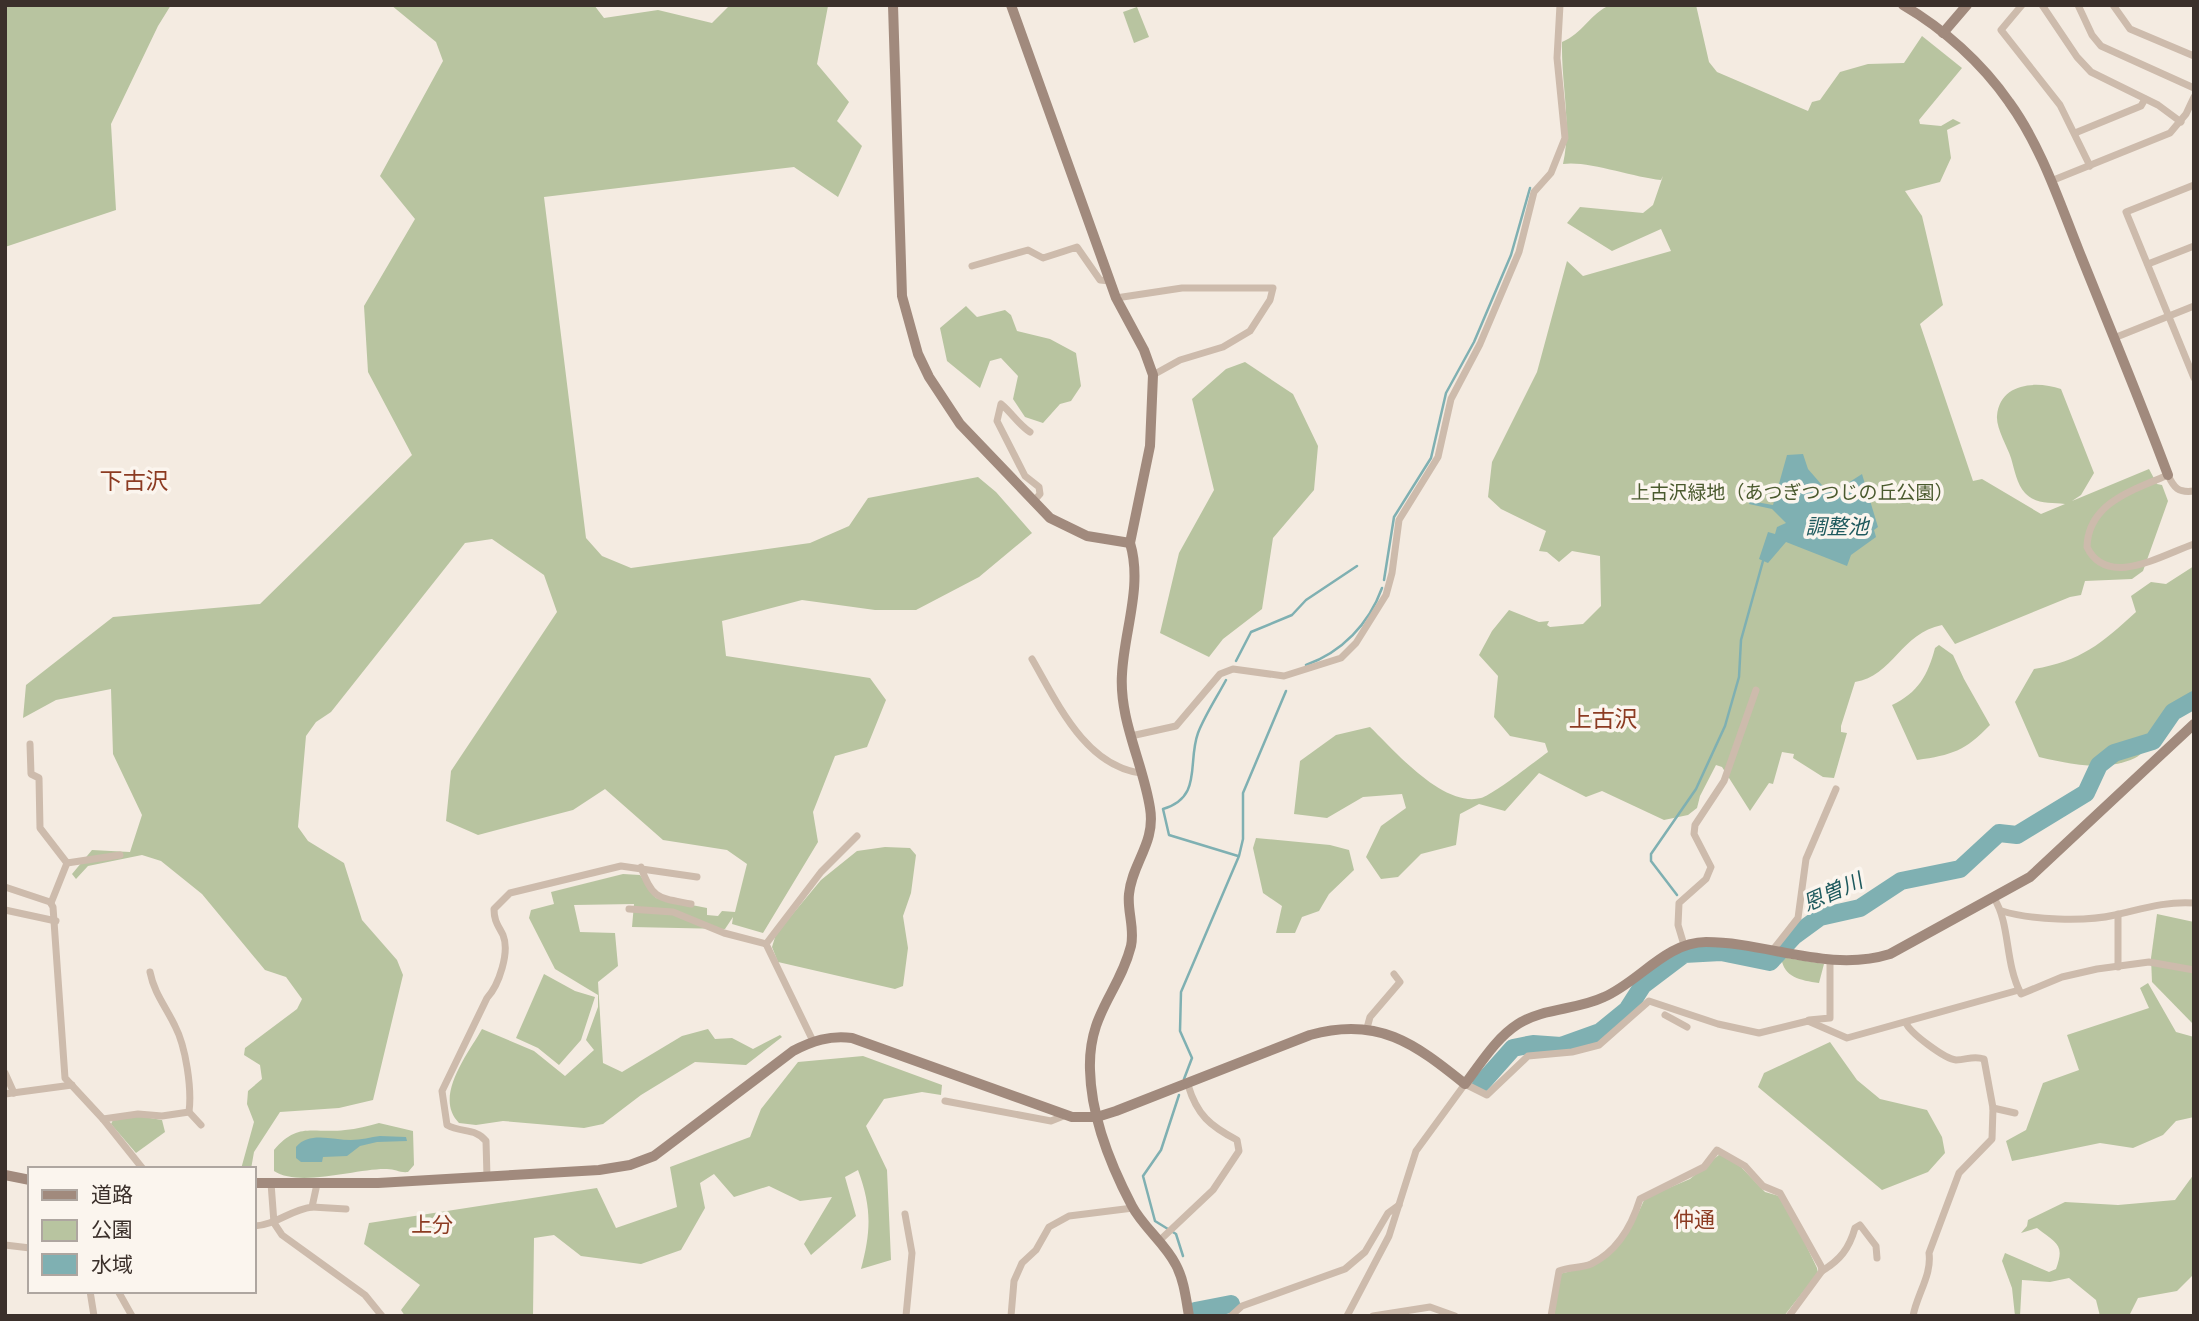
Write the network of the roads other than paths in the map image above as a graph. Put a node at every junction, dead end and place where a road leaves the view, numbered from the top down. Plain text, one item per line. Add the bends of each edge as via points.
1 (893, 5) edge
2 (1011, 5) edge
3 (1560, 5) edge
4 (1903, 5) edge
5 (1967, 5) edge
6 (2022, 5) edge
7 (2042, 5) edge
8 (2078, 5) edge
9 (2113, 5) edge
10 (1943, 33) junction
11 (2194, 56) edge
12 (2194, 88) edge
13 (2194, 97) edge
14 (2146, 99) junction
15 (2181, 122) junction
16 (2075, 133) junction
17 (2090, 166) junction
18 (2051, 181) junction
19 (2194, 185) edge
20 (2194, 246) edge
21 (2148, 264) junction
22 (972, 266) dead end
23 (1110, 281) junction
24 (1116, 298) junction
25 (2194, 306) edge
26 (2168, 316) junction
27 (2113, 338) junction
28 (2192, 367) edge
29 (1153, 375) junction
30 (2194, 378) edge
31 (1030, 432) dead end
32 (2168, 475) junction
33 (2194, 491) edge
34 (1033, 502) junction
35 (1130, 543) junction
36 (2194, 544) edge
37 (1032, 659) dead end
38 (1756, 691) dead end
39 (2194, 724) edge
40 (1131, 736) junction
41 (30, 744) dead end
42 (1140, 772) junction
43 (1836, 789) dead end
44 (857, 836) dead end
45 (120, 855) dead end
46 (67, 863) junction
47 (641, 867) junction
48 (697, 877) dead end
49 (5, 887) edge
50 (1994, 898) junction
51 (51, 903) junction
52 (2194, 903) edge
53 (691, 904) dead end
54 (629, 909) dead end
55 (5, 910) edge
56 (2002, 911) junction
57 (2118, 914) junction
58 (56, 921) junction
59 (766, 944) junction
60 (1685, 945) junction
61 (1777, 952) junction
62 (1830, 959) junction
63 (2118, 967) junction
64 (2194, 970) edge
65 (150, 972) dead end
66 (1394, 974) dead end
67 (2019, 990) junction
68 (1665, 1015) dead end
69 (1808, 1021) junction
70 (1906, 1023) junction
71 (1688, 1027) dead end
72 (1367, 1028) junction
73 (813, 1041) junction
74 (5, 1073) edge
75 (1465, 1084) junction
76 (72, 1085) junction
77 (1188, 1085) junction
78 (10, 1093) edge
79 (946, 1101) dead end
80 (1993, 1108) junction
81 (189, 1112) junction
82 (2015, 1113) dead end
83 (1066, 1115) junction
84 (1097, 1117) junction
85 (103, 1119) junction
86 (201, 1125) dead end
87 (141, 1167) edge
88 (5, 1175) edge
89 (487, 1177) junction
90 (28, 1180) edge
91 (256, 1183) edge
92 (271, 1183) junction
93 (317, 1184) junction
94 (1399, 1205) junction
95 (312, 1207) junction
96 (1133, 1208) junction
97 (346, 1209) dead end
98 (905, 1214) dead end
99 (274, 1223) junction
100 (256, 1226) edge
101 (1158, 1241) junction
102 (5, 1245) edge
103 (28, 1248) edge
104 (1877, 1258) dead end
105 (1822, 1271) junction
106 (90, 1293) edge
107 (119, 1293) edge
108 (94, 1316) edge
109 (132, 1316) edge
110 (382, 1316) edge
111 (906, 1316) edge
112 (1011, 1316) edge
113 (1189, 1316) edge
114 (1231, 1316) edge
115 (1347, 1316) edge
116 (1373, 1316) edge
117 (1455, 1316) edge
118 (1550, 1316) edge
119 (1790, 1316) edge
120 (1913, 1316) edge

1 - 34 street via 900,265 909,326 944,402
2 - 23 street
3 - 40 street via 1557,58 1565,138 1551,173 1534,192 1519,253 1451,399 1438,457 1399,520 1386,595 1341,658 1287,676 1233,669 1214,680 1177,726
4 - 10 street
5 - 10 street
6 - 16 street via 2001,30 2044,81
7 - 14 street via 2091,72
8 - 12 street via 2101,46
9 - 11 street via 2130,29
10 - 18 street via 1980,65 2009,101
13 - 15 street
14 - 15 street
14 - 16 street via 2141,106
15 - 17 street via 2162,138
16 - 17 street
17 - 18 street
18 - 27 street
19 - 21 street via 2126,212
20 - 21 street
21 - 26 street
22 - 23 street via 1028,250 1043,258 1077,247 1100,279
23 - 24 street
24 - 29 street
24 - 29 street via 1182,288 1273,288 1250,331 1223,348 1180,360
25 - 26 street
26 - 27 street
26 - 28 street
27 - 32 street
28 - 30 street
29 - 35 street via 1150,446
31 - 34 street via 1001,404 996,421 1025,476 1039,487 1040,494
32 - 33 street via 2174,488
32 - 36 street via 2123,494 2099,512 2087,533 2087,548 2100,565 2120,569
34 - 35 street via 1050,519 1074,532
35 - 40 street via 1135,558 1122,683
37 - 42 street via 1085,743 1123,771
38 - 60 street via 1724,781 1695,825 1693,834 1711,867 1706,879 1679,903 1678,925
39 - 50 street via 2052,859
40 - 42 street
41 - 46 street via 32,774 39,778 40,828
42 - 84 street via 1151,809 1150,833 1129,893 1130,947 1092,1036 1090,1070
43 - 61 street via 1806,859 1798,918
44 - 59 street
45 - 46 street
46 - 51 street
47 - 48 street
47 - 53 street via 656,897
47 - 89 street via 621,866 510,893 494,909 494,921 504,938 498,978 442,1091 447,1125 476,1132 486,1141
49 - 51 street
50 - 56 street
50 - 62 street via 1890,954 1861,961
51 - 58 street
52 - 57 street via 2155,903
54 - 59 street via 673,912 710,930
55 - 58 street
56 - 57 street via 2081,918
56 - 67 street via 2008,965
57 - 63 street
58 - 76 street via 62,1051 65,1078
59 - 73 street
60 - 61 street via 1710,942
60 - 75 street via 1604,997 1517,1025
61 - 62 street
62 - 69 street via 1830,1018
63 - 64 street via 2149,962
63 - 67 street via 2062,977 2021,994
65 - 81 street via 155,992 178,1032 190,1084
66 - 72 street via 1400,982 1370,1017
67 - 70 street
68 - 71 street
69 - 70 street via 1847,1038
69 - 75 street via 1759,1033 1649,1001 1599,1045 1528,1056 1487,1095
70 - 80 street via 1910,1031 1950,1058 1984,1059
72 - 75 street via 1395,1035
72 - 77 street via 1310,1035
73 - 83 street via 852,1038
73 - 89 street via 762,1072 654,1156 599,1170
74 - 78 street
75 - 94 street via 1421,1142
76 - 78 street
76 - 85 street
77 - 84 street
77 - 101 street via 1200,1115 1237,1140 1239,1151 1213,1190
79 - 83 street via 1051,1121
80 - 82 street
80 - 120 street via 1992,1139 1959,1173 1929,1253 1931,1267
81 - 85 street
81 - 86 street
83 - 84 street
84 - 96 street
85 - 87 street
88 - 90 street
89 - 93 street
91 - 92 street
92 - 93 street
92 - 99 street
93 - 95 street
94 - 114 street via 1388,1213 1365,1252 1345,1269 1242,1306
94 - 115 street via 1389,1236
95 - 97 street
95 - 99 street via 288,1213
96 - 101 street
96 - 112 street via 1069,1216 1049,1227 1014,1281
98 - 111 street via 912,1253
99 - 100 street
99 - 110 street via 282,1235 365,1295
101 - 113 street via 1180,1271
102 - 103 street
104 - 105 street via 1876,1246 1860,1225 1838,1262
105 - 118 street via 1780,1193 1763,1186 1745,1166 1716,1147 1704,1167 1640,1199 1635,1217 1613,1249 1590,1265 1559,1271
105 - 119 street
106 - 108 street
107 - 109 street
116 - 117 street via 1430,1307

